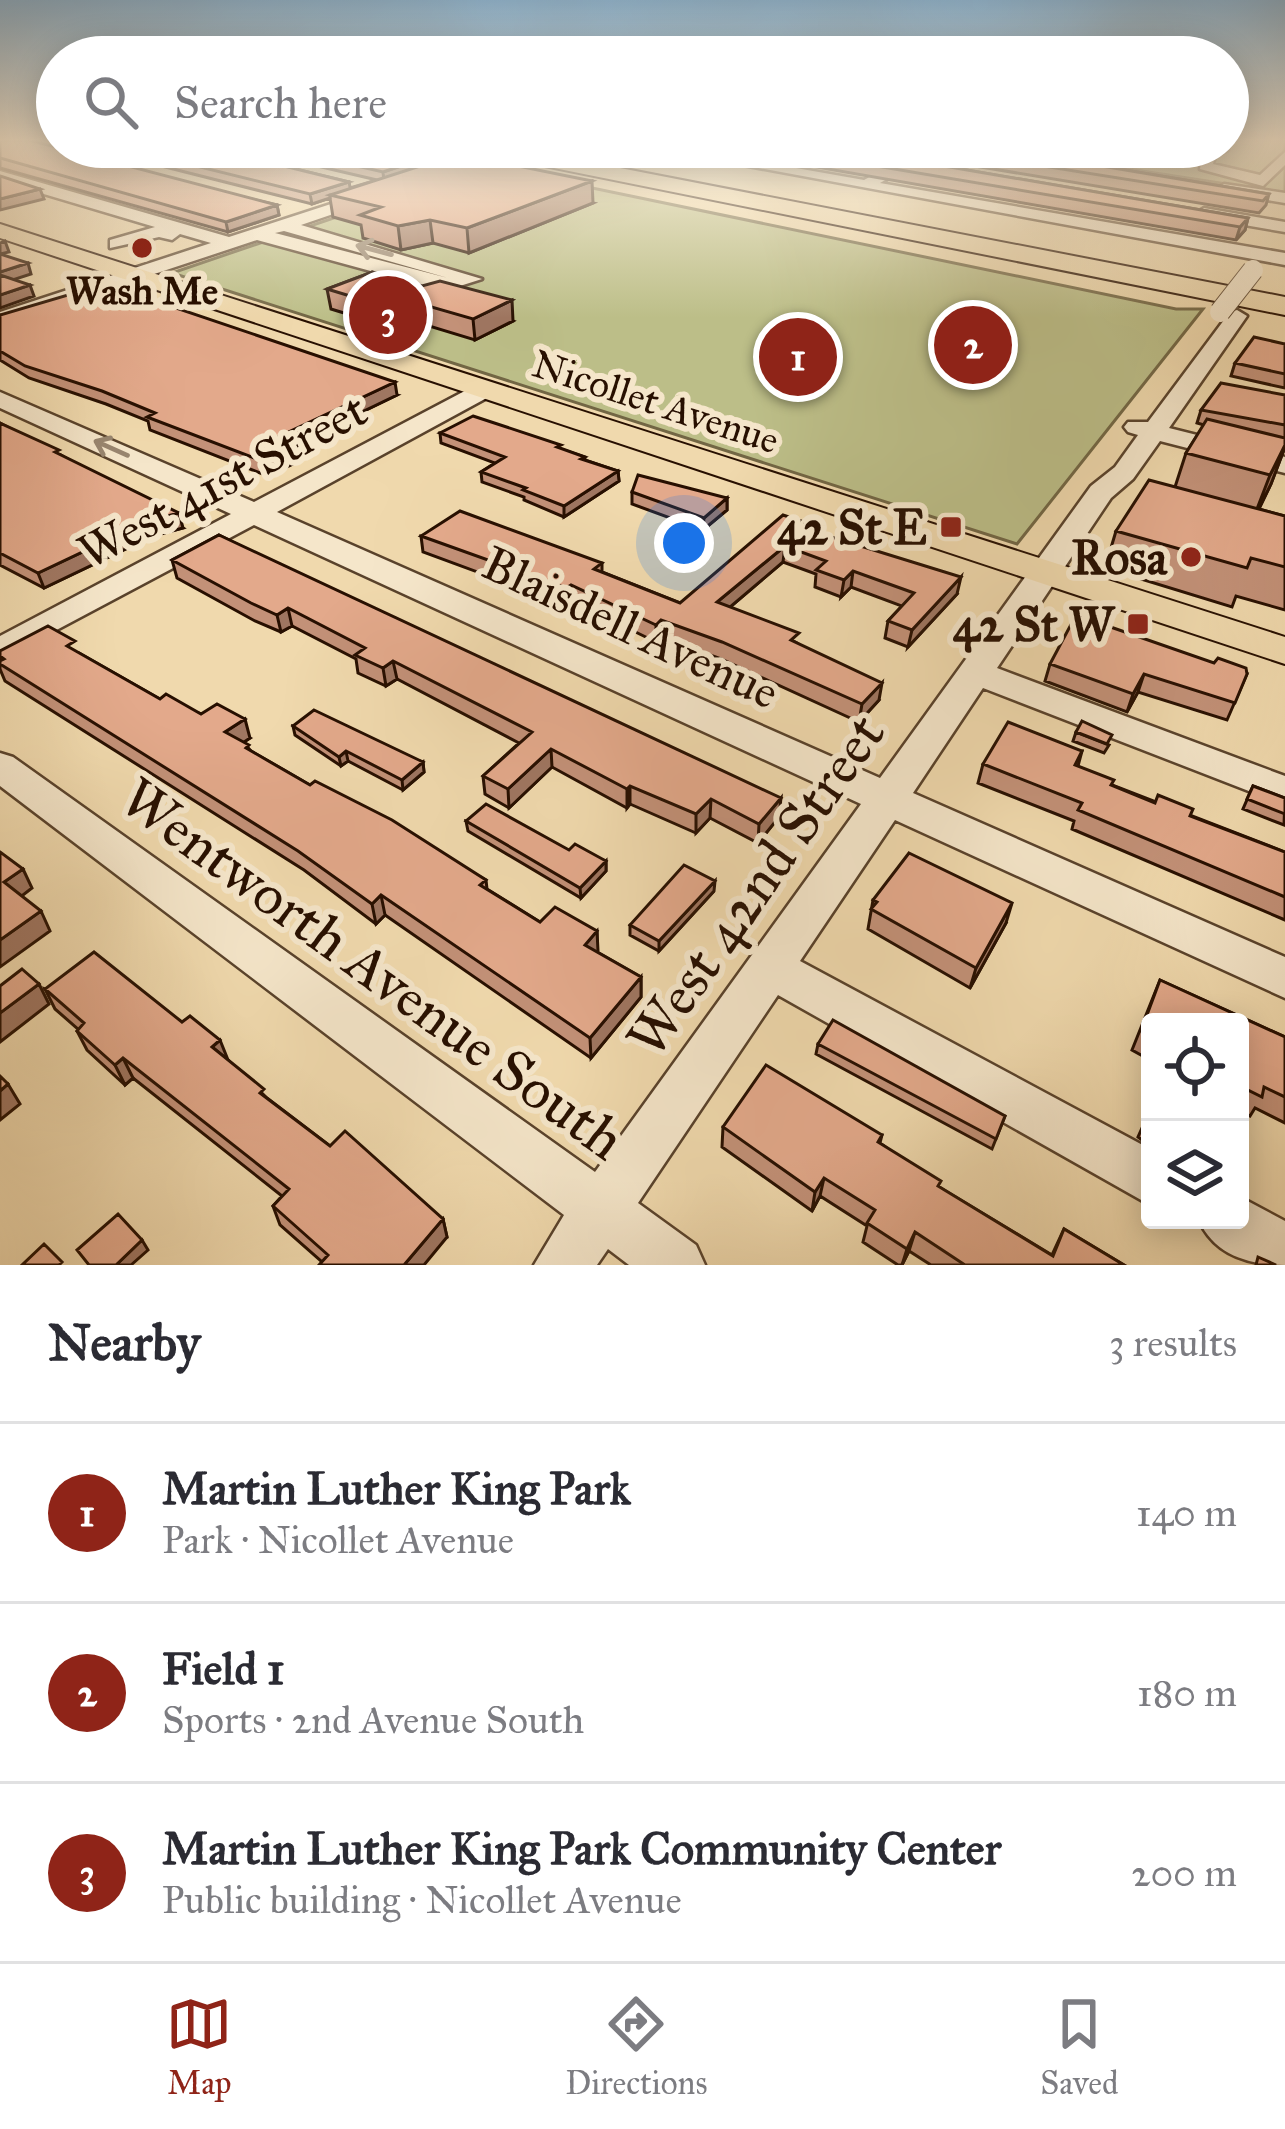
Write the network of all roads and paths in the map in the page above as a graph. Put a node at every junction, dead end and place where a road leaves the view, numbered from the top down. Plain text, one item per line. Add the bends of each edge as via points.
1 (78, 199) edge
2 (360, 199) edge
3 (743, 199) edge
4 (857, 199) edge
5 (933, 199) edge
6 (1178, 209) edge
7 (281, 215) junction
8 (1285, 227) edge
9 (0, 231) edge
10 (257, 234) junction
11 (1285, 239) edge
12 (116, 244) dead end
13 (222, 245) junction
14 (159, 263) junction
15 (1272, 269) edge
16 (1285, 306) edge
17 (0, 319) edge
18 (1227, 326) junction
19 (1193, 379) junction
20 (1227, 386) edge
21 (486, 389) junction
22 (0, 399) edge
23 (1145, 429) junction
24 (1285, 465) edge
25 (257, 512) junction
26 (1044, 573) junction
27 (0, 650) edge
28 (1285, 651) edge
29 (977, 673) junction
30 (0, 766) edge
31 (1285, 791) edge
32 (887, 800) junction
33 (773, 969) junction
34 (1285, 978) edge
35 (1141, 1173) edge
36 (601, 1211) junction
37 (1243, 1229) edge
38 (1285, 1252) edge
39 (563, 1265) edge
40 (676, 1265) edge

1 - 13 street
2 - 7 street via 313,215
3 - 16 highway
4 - 15 highway
5 - 15 street
6 - 8 street
7 - 10 street
10 -> 7 street via 445,286 472,280
9 - 14 main road, Nicollet Avenue
10 - 13 street
11 - 15 street
12 - 13 street via 159,231
13 - 14 street
14 - 17 street
14 - 21 main road, Nicollet Avenue
15 - 18 street
18 - 19 street
18 - 23 street
19 - 20 street
19 - 23 street
21 - 25 street, West 41st Street
21 - 26 main road, Nicollet Avenue
25 -> 22 street, Blaisdell Avenue
23 - 24 street
23 - 26 street, West 42nd Street via 1115,496
25 - 27 street, West 41st Street
25 - 32 street, Blaisdell Avenue
26 - 28 main road, Nicollet Avenue
26 - 29 street, West 42nd Street
29 - 31 street
29 - 32 street, West 42nd Street
30 - 36 street, Wentworth Avenue South
32 - 33 street, West 42nd Street
32 - 34 street, Blaisdell Avenue
33 - 35 street
33 - 36 street, West 42nd Street
36 - 39 street, West 42nd Street
36 - 40 street, Wentworth Avenue South
37 - 38 street

